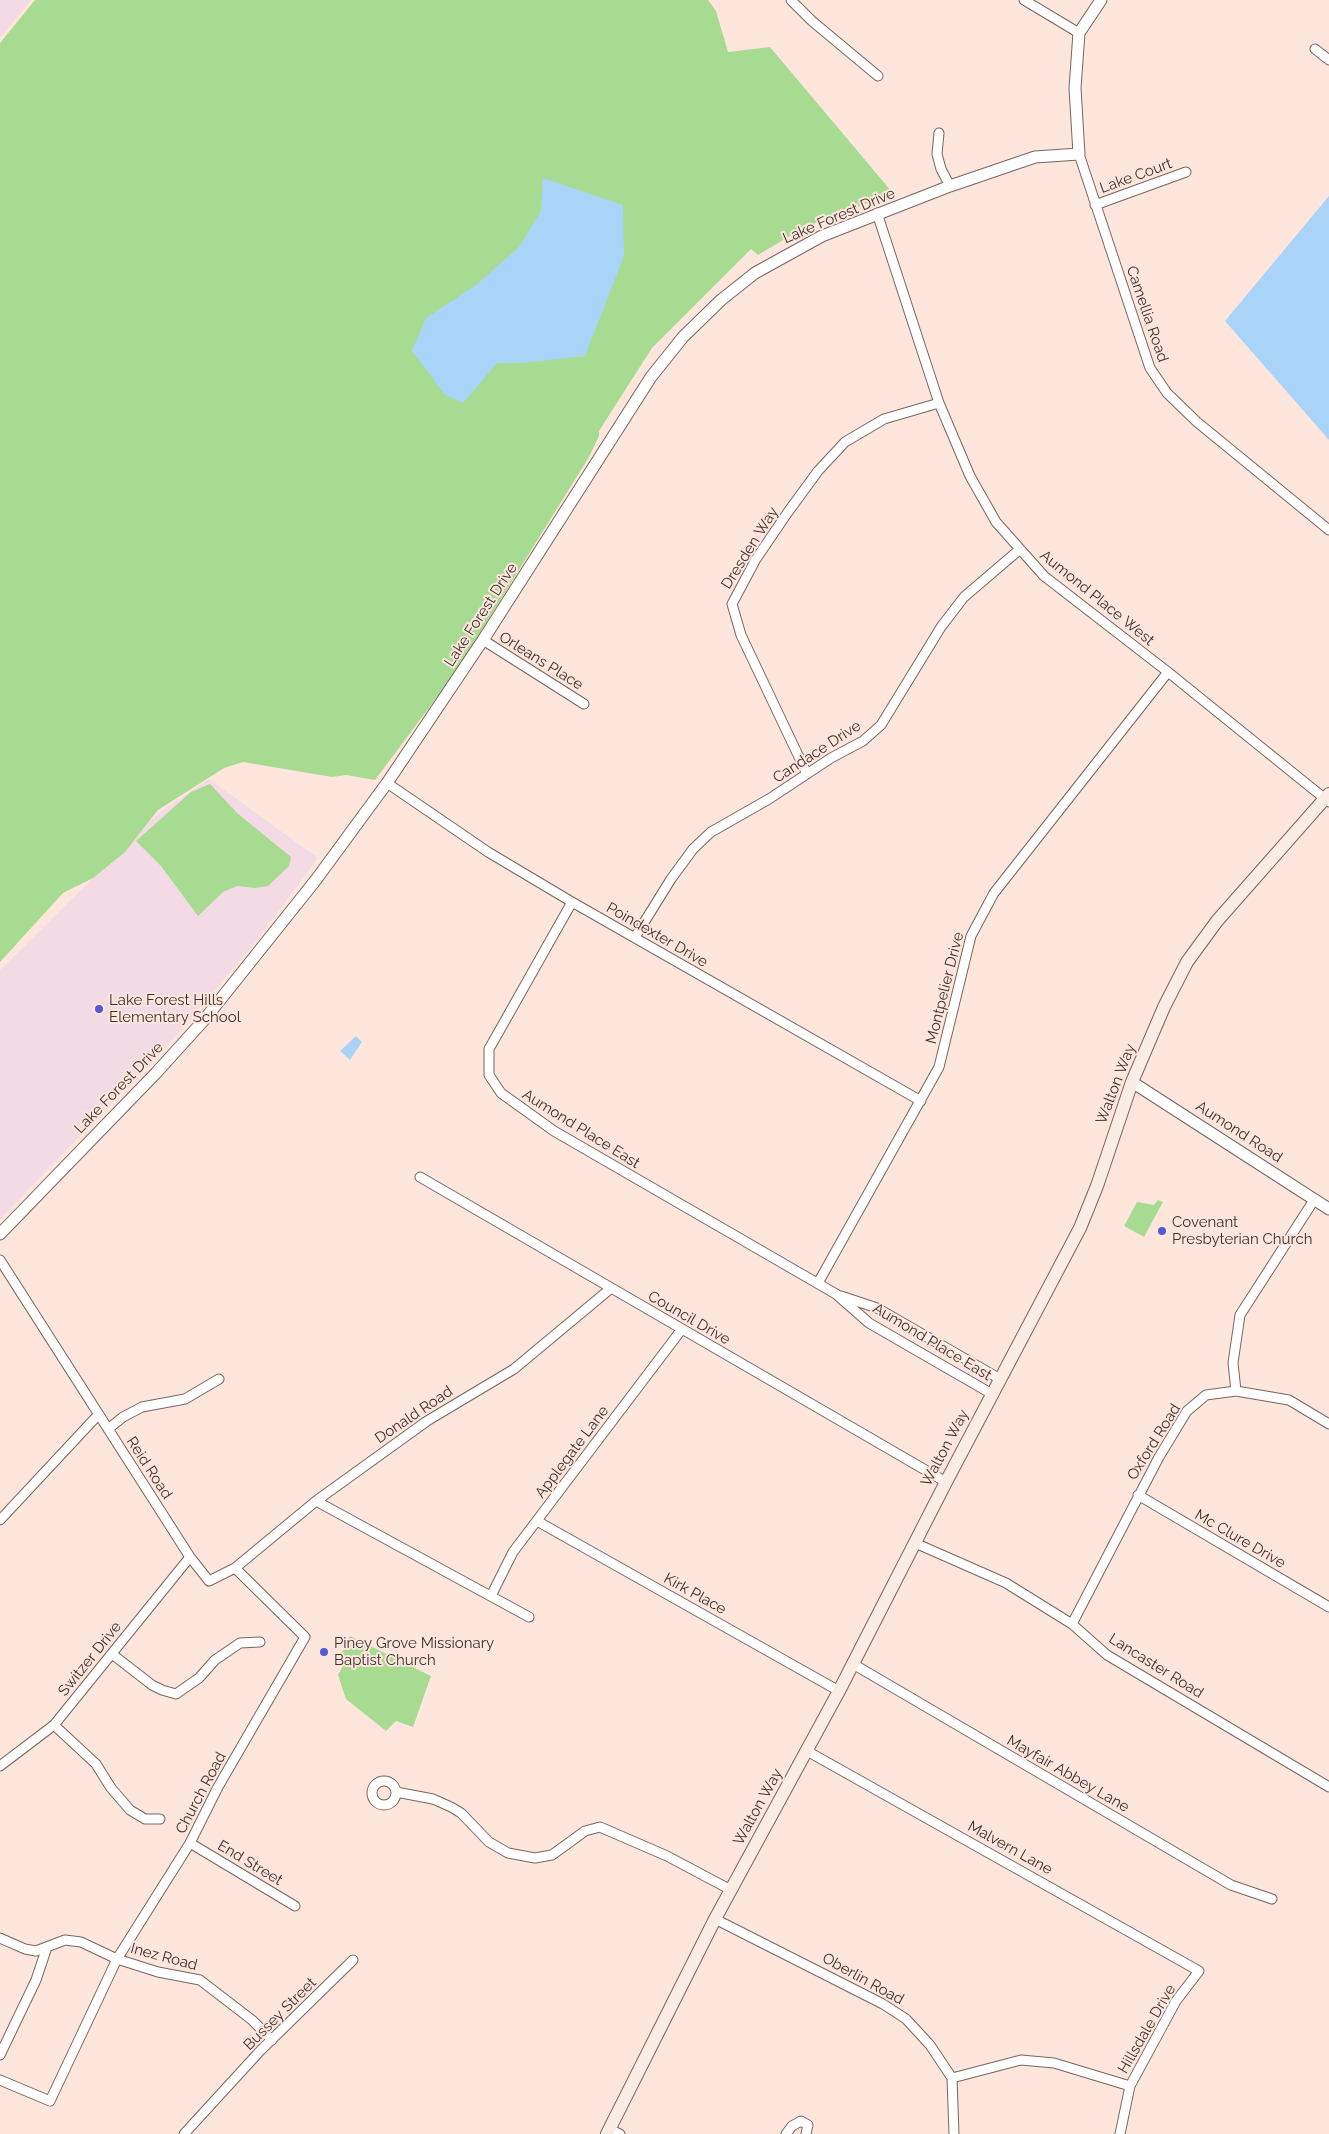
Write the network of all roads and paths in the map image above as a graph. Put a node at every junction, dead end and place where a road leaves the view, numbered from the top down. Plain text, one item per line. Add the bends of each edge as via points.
1 (792, 0) edge
2 (1024, 0) edge
3 (1101, 0) edge
4 (1079, 33) junction
5 (1315, 49) dead end
6 (1329, 60) edge
7 (878, 76) dead end
8 (939, 134) dead end
9 (1079, 154) junction
10 (1186, 172) dead end
11 (950, 186) junction
12 (1095, 205) junction
13 (877, 213) junction
14 (939, 403) junction
15 (1329, 530) edge
16 (1019, 550) junction
17 (483, 640) junction
18 (1168, 672) junction
19 (584, 704) dead end
20 (808, 774) junction
21 (387, 783) junction
22 (1327, 798) edge
23 (572, 902) junction
24 (634, 937) junction
25 (1132, 1082) junction
26 (921, 1100) junction
27 (420, 1177) dead end
28 (1314, 1200) junction
29 (1329, 1209) edge
30 (0, 1234) edge
31 (0, 1260) edge
32 (818, 1283) junction
33 (610, 1289) junction
34 (836, 1294) junction
35 (682, 1329) junction
36 (1000, 1379) junction
37 (219, 1380) dead end
38 (1236, 1391) junction
39 (992, 1394) junction
40 (98, 1415) junction
41 (1329, 1424) edge
42 (108, 1429) junction
43 (946, 1482) junction
44 (1138, 1495) junction
45 (316, 1501) junction
46 (0, 1520) edge
47 (537, 1521) junction
48 (915, 1543) junction
49 (190, 1557) junction
50 (236, 1568) junction
51 (491, 1596) junction
52 (1329, 1607) edge
53 (529, 1617) dead end
54 (1072, 1624) junction
55 (260, 1642) dead end
56 (112, 1654) junction
57 (853, 1664) junction
58 (839, 1691) junction
59 (54, 1725) junction
60 (807, 1751) junction
61 (0, 1766) edge
62 (1329, 1787) edge
63 (396, 1792) dead end
64 (160, 1819) dead end
65 (190, 1843) junction
66 (731, 1890) junction
67 (1272, 1900) dead end
68 (295, 1906) dead end
69 (716, 1918) junction
70 (0, 1938) edge
71 (47, 1947) junction
72 (117, 1959) junction
73 (353, 1960) dead end
74 (1199, 1971) joint
75 (272, 2040) junction
76 (0, 2055) edge
77 (952, 2078) junction
78 (0, 2080) edge
79 (1130, 2086) junction
80 (612, 2132) edge
81 (184, 2134) edge
82 (786, 2134) edge
83 (806, 2134) edge
84 (954, 2134) edge
85 (1120, 2134) edge

1 - 7 street via 812,22
2 - 4 street
3 - 4 street
4 - 9 street via 1075,88
5 - 6 street
8 - 11 street via 937,154
9 - 11 street, Lake Forest Drive via 1035,157
9 - 12 street, Camellia Road
10 - 12 street, Lake Court
11 - 13 street, Lake Forest Drive
12 - 15 street, Camellia Road via 1150,368 1167,393 1197,422
13 - 14 street, Aumond Place West
13 - 17 street, Lake Forest Drive via 822,236 755,273 683,337 651,378
14 - 16 street, Aumond Place West via 970,476 996,522
14 - 20 street, Dresden Way via 884,419 844,442 788,512 756,559 732,604 741,635
16 - 18 street, Aumond Place West via 1044,576
16 - 20 street, Candace Drive via 964,597 941,627 881,726 863,741
17 - 19 street, Orleans Place
17 - 21 street, Lake Forest Drive
18 - 22 street, Aumond Place West
18 - 26 street, Montpelier Drive via 994,893 971,936 939,1067
20 - 24 street, Candace Drive via 711,832 671,878
21 - 23 street, Poindexter Drive via 488,852
21 - 30 street, Lake Forest Drive via 289,916 204,1020
22 - 25 main road, Walton Way via 1217,921 1187,962
23 - 24 street, Poindexter Drive
23 - 32 street, Aumond Place East via 489,1049 489,1075 501,1093 554,1131
24 - 26 street, Poindexter Drive
25 - 28 street, Aumond Road
25 - 36 main road, Walton Way via 1080,1228
26 - 32 street, Montpelier Drive
27 - 33 street, Council Drive via 532,1240
28 - 29 street, Aumond Road
28 - 38 street via 1240,1315 1233,1363
31 - 40 street, Reid Road via 70,1366
32 - 34 street, Aumond Place East
33 - 35 street, Council Drive
33 - 45 street, Donald Road via 514,1369 428,1421
34 - 36 street, Aumond Place East via 877,1308
34 - 39 street, Aumond Place East via 869,1323
35 - 43 street, Council Drive
35 - 47 street, Applegate Lane
36 - 39 main road, Walton Way
37 - 42 street via 185,1399 142,1407
38 - 41 street, Oxford Road via 1289,1400
38 - 44 street, Oxford Road via 1206,1395 1187,1411
39 - 43 main road, Walton Way
40 - 42 street, Reid Road
40 - 46 street
42 - 49 street, Reid Road
43 - 48 main road, Walton Way
44 - 52 street, Mc Clure Drive
44 - 54 street, Oxford Road
45 - 50 street, Donald Road
45 - 51 street
47 - 51 street, Applegate Lane via 513,1552
47 - 58 street, Kirk Place
48 - 54 street, Lancaster Road via 1006,1583
48 - 57 main road, Walton Way
49 - 50 street, Reid Road via 209,1581
49 - 56 street, Switzer Drive
50 - 65 street, Church Road via 305,1637 218,1787
51 - 53 street
54 - 62 street, Lancaster Road via 1107,1655
55 - 56 street via 240,1643 176,1694 152,1685
56 - 59 street, Switzer Drive
57 - 58 main road, Walton Way
57 - 67 street, Mayfair Abbey Lane via 1232,1886
58 - 60 main road, Walton Way
59 - 61 street, Switzer Drive
59 - 64 street via 96,1764 130,1810 145,1819
60 - 66 main road, Walton Way
60 - 74 street, Malvern Lane
63 - 66 street via 433,1799 451,1807 489,1842 508,1853 535,1858 552,1854 585,1831 600,1827 667,1856
65 - 68 street, End Street
65 - 72 street, Church Road
66 - 69 main road, Walton Way
69 - 77 street, Oberlin Road via 883,2004 906,2020 930,2046
69 - 80 main road, Walton Way
70 - 71 street, Inez Road via 25,1949 36,1951
71 - 72 street, Inez Road via 65,1940 81,1942
71 - 76 street via 36,1980
72 - 75 street, Inez Road via 158,1972 200,1980 252,2020
72 - 78 street, Church Road via 50,2101
73 - 75 street, Bussey Street
74 - 79 street, Hillsdale Drive via 1161,2025
75 - 81 street, Bussey Street
77 - 79 street via 1021,2060 1054,2063
77 - 84 street
79 - 85 street, Hillsdale Drive
82 - 83 street via 801,2121 808,2125

